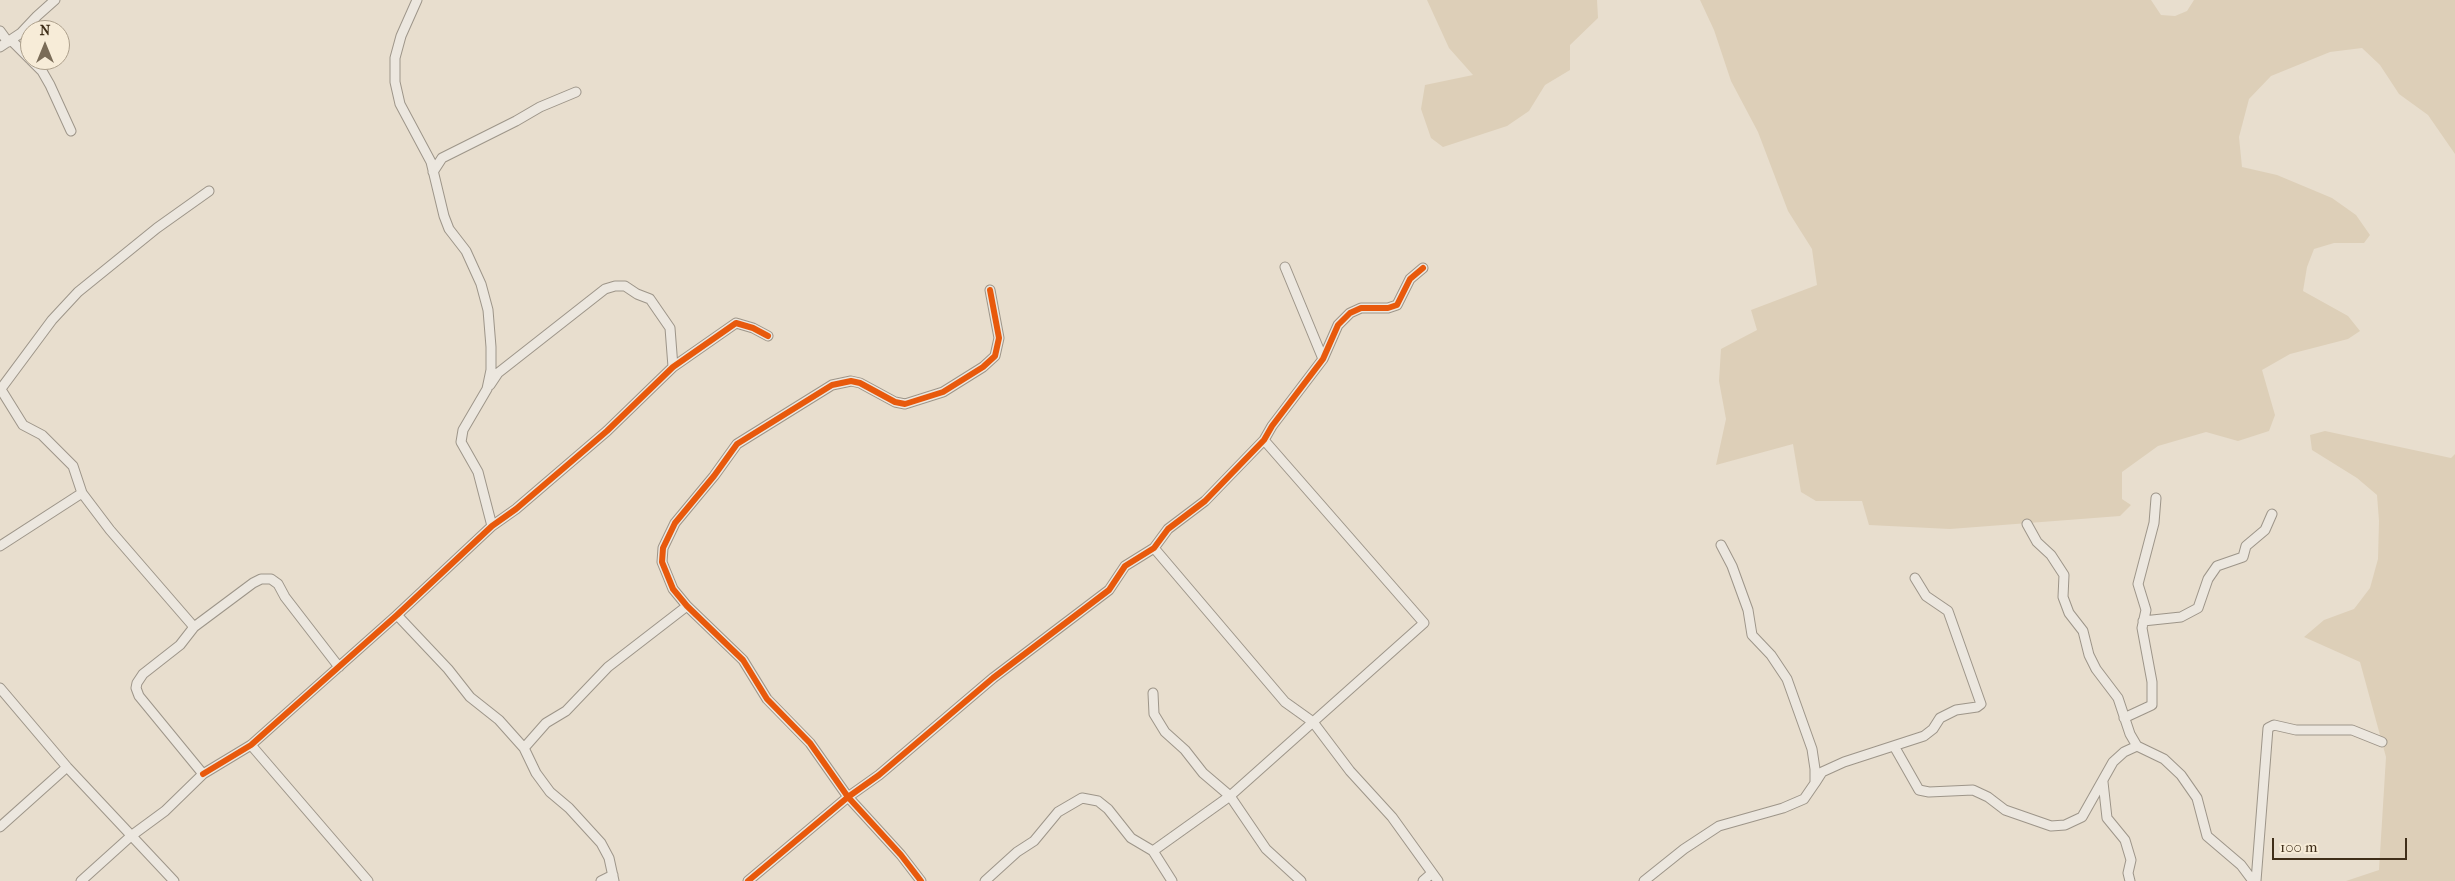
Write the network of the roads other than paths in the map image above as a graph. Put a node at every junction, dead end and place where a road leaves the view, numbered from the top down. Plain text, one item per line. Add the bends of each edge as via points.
1 (55, 0) edge
2 (414, 2) edge
3 (0, 31) edge
4 (6, 43) edge
5 (20, 53) edge
6 (41, 70) edge
7 (576, 92) dead end
8 (71, 132) dead end
9 (434, 172) junction
10 (209, 191) dead end
11 (1286, 268) dead end
12 (1423, 268) dead end
13 (990, 290) dead end
14 (768, 336) dead end
15 (1323, 359) junction
16 (673, 368) junction
17 (0, 389) edge
18 (487, 389) junction
19 (1264, 440) junction
20 (82, 494) junction
21 (2156, 498) dead end
22 (2272, 514) dead end
23 (2027, 524) dead end
24 (492, 526) junction
25 (1721, 545) dead end
26 (0, 546) edge
27 (1154, 548) junction
28 (1914, 578) dead end
29 (687, 606) junction
30 (397, 615) junction
31 (2143, 621) junction
32 (194, 627) junction
33 (340, 667) junction
34 (0, 688) edge
35 (1153, 693) dead end
36 (2124, 718) junction
37 (1313, 722) junction
38 (2382, 742) dead end
39 (251, 744) junction
40 (1894, 746) junction
41 (2137, 746) junction
42 (524, 748) junction
43 (67, 767) junction
44 (203, 774) junction
45 (2102, 781) junction
46 (1815, 783) junction
47 (1230, 796) junction
48 (848, 797) junction
49 (0, 827) edge
50 (131, 836) junction
51 (1152, 851) junction
52 (1431, 874) junction
53 (614, 878) edge
54 (81, 881) edge
55 (174, 881) edge
56 (368, 881) edge
57 (601, 881) edge
58 (748, 881) edge
59 (921, 881) edge
60 (984, 881) edge
61 (1172, 881) edge
62 (1301, 881) edge
63 (1423, 881) edge
64 (1438, 881) edge
65 (1644, 881) edge
66 (2130, 881) edge
67 (2255, 881) edge

1 - 4 street via 22,33
2 - 9 street via 395,58 395,82 400,104
3 - 4 street
4 - 5 street
6 - 8 street
7 - 9 street via 540,106 442,158
9 - 18 street via 444,216 466,251 481,284 488,310 491,348
10 - 17 street via 78,292 52,320
11 - 15 street
12 - 15 street via 1410,279 1396,305 1361,308 1350,314 1338,325
13 - 29 street via 999,338 995,356 967,379 924,400 905,404 860,383 844,382 832,386 737,444 675,523 663,548 666,576
14 - 16 street via 736,323
15 - 19 street
16 - 18 street via 670,328 650,299 625,286 615,286 605,289 498,372
16 - 24 street via 607,431
17 - 20 street via 23,425 42,436 73,466
18 - 24 street via 463,430 461,442 478,472
19 - 27 street via 1205,501 1168,528
19 - 37 street via 1424,623
20 - 26 street
20 - 32 street
21 - 31 street via 2154,523 2138,584 2146,610
22 - 31 street via 2266,530 2246,546 2243,557 2217,566 2208,579 2198,608 2181,617
23 - 36 street via 2064,575 2063,597 2069,613 2083,631 2089,655 2118,698
24 - 30 street
25 - 46 street via 1748,610 1752,635 1787,679 1812,749
27 - 37 street via 1285,702
27 - 48 street via 1125,566 1108,590 993,678 879,775
28 - 40 street via 1926,596 1948,611 1981,704 1956,710 1940,718 1924,736
29 - 42 street via 608,667 566,711 546,723
29 - 48 street via 743,660 767,699 810,743
30 - 33 street
30 - 42 street via 470,697 499,720
31 - 36 street via 2152,682 2152,706
32 - 33 street via 253,583 271,579
32 - 44 street via 180,645 143,674 136,688 138,696
33 - 39 street
34 - 43 street
35 - 47 street via 1154,714 1165,732 1185,750 1203,774
36 - 41 street
37 - 47 street
37 - 52 street via 1350,771 1392,817
38 - 67 street via 2352,730 2268,728
39 - 44 street
39 - 56 street
40 - 45 street via 1919,790 1973,790 2005,810 2051,826 2066,825 2082,817
40 - 46 street via 1822,772
41 - 45 street via 2113,762
41 - 67 street via 2164,759 2181,775 2197,798 2207,836
42 - 53 street via 550,792 601,843
43 - 49 street
43 - 50 street
44 - 50 street via 165,811
45 - 66 street via 2107,818 2125,840 2132,860 2128,872
46 - 65 street via 1797,802 1719,826
47 - 51 street
47 - 62 street via 1266,849
48 - 58 street
48 - 59 street
50 - 54 street
50 - 55 street
51 - 60 street via 1131,838 1098,801 1082,798 1058,812 1034,841
51 - 61 street
52 - 63 street
52 - 64 street
53 - 57 street

